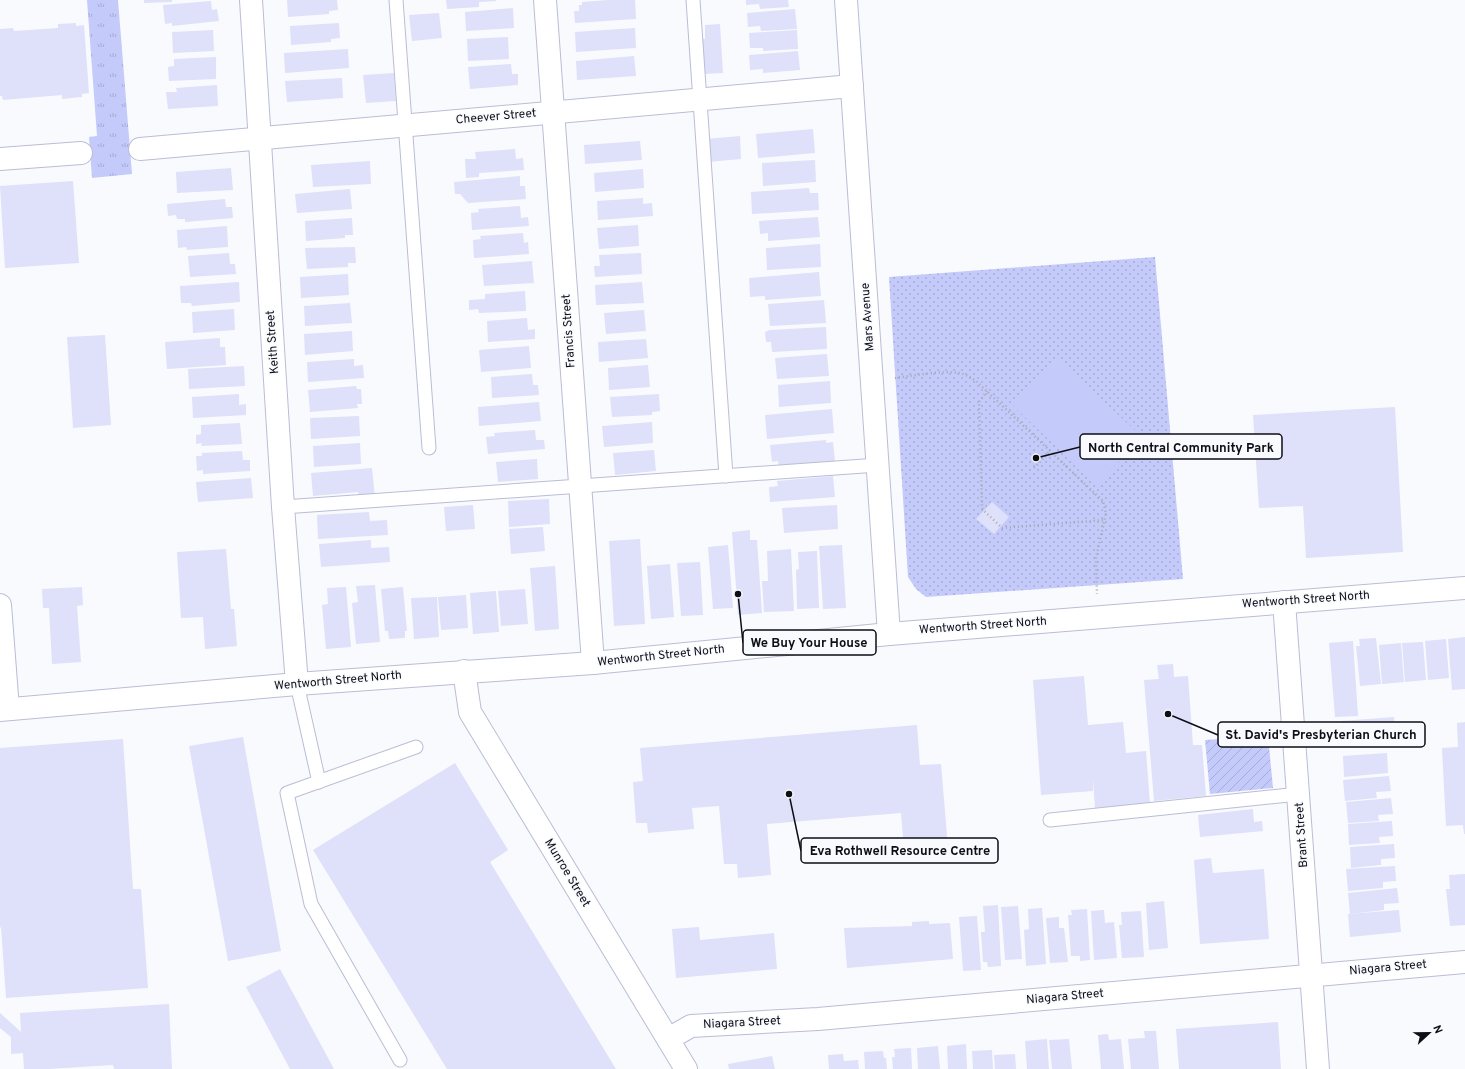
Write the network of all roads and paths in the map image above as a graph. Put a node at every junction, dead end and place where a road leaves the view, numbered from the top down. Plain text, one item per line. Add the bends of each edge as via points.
1 (251, 0) edge
2 (396, 0) edge
3 (545, 0) edge
4 (693, 0) edge
5 (846, 0) edge
6 (852, 86) junction
7 (700, 99) junction
8 (553, 112) junction
9 (405, 126) junction
10 (260, 139) junction
11 (140, 148) dead end
12 (81, 154) dead end
13 (0, 159) edge
14 (872, 380) junction
15 (987, 391) junction
16 (430, 448) dead end
17 (1050, 451) junction
18 (878, 465) junction
19 (1034, 468) dead end
20 (726, 476) junction
21 (580, 488) junction
22 (283, 508) junction
23 (1105, 520) junction
24 (1465, 588) edge
25 (1284, 602) junction
26 (0, 605) edge
27 (1098, 617) junction
28 (889, 634) junction
29 (593, 663) junction
30 (464, 671) junction
31 (297, 684) junction
32 (4, 709) edge
33 (416, 747) dead end
34 (319, 782) junction
35 (1299, 794) junction
36 (1050, 820) dead end
37 (1465, 962) edge
38 (1311, 975) junction
39 (668, 1039) junction
40 (400, 1060) dead end
41 (686, 1069) edge
42 (1318, 1069) edge

1 - 10 street, Keith Street
2 - 9 lane
3 - 8 street, Francis Street
4 - 7 lane
5 - 6 street, Mars Avenue
6 - 7 street, Cheever Street
6 - 14 street, Mars Avenue
7 - 8 street, Cheever Street
7 - 20 lane
8 - 9 street, Cheever Street
8 - 21 street, Francis Street
9 - 10 street, Cheever Street
9 - 16 lane
10 - 11 street, Cheever Street
10 - 22 street, Keith Street
12 - 13 street
14 - 15 path via 957,373 967,375
14 - 18 street, Mars Avenue
15 - 17 path
15 - 23 path via 979,402 982,508 1002,528
17 - 19 path
17 - 23 path via 1103,501
18 - 20 lane
18 - 28 street, Mars Avenue
20 - 21 lane
21 - 22 lane
21 - 29 street, Francis Street
22 - 31 street, Keith Street
23 - 27 path via 1096,558
24 - 25 street, Wentworth Street North
25 - 27 street, Wentworth Street North
25 - 35 street, Brant Street
26 - 32 street
27 - 28 street, Wentworth Street North
28 - 29 street, Wentworth Street North
29 - 30 street, Wentworth Street North
30 - 31 street, Wentworth Street North
30 - 39 street, Munroe Street via 470,712
31 - 32 street, Wentworth Street North
31 - 34 lane
33 - 34 lane
34 - 40 lane via 287,793 311,904
35 - 36 lane
35 - 38 street, Brant Street
37 - 38 street, Niagara Street
38 - 39 street, Niagara Street via 818,1019 691,1026
38 - 42 street, Brant Street
39 - 41 street, Munroe Street

